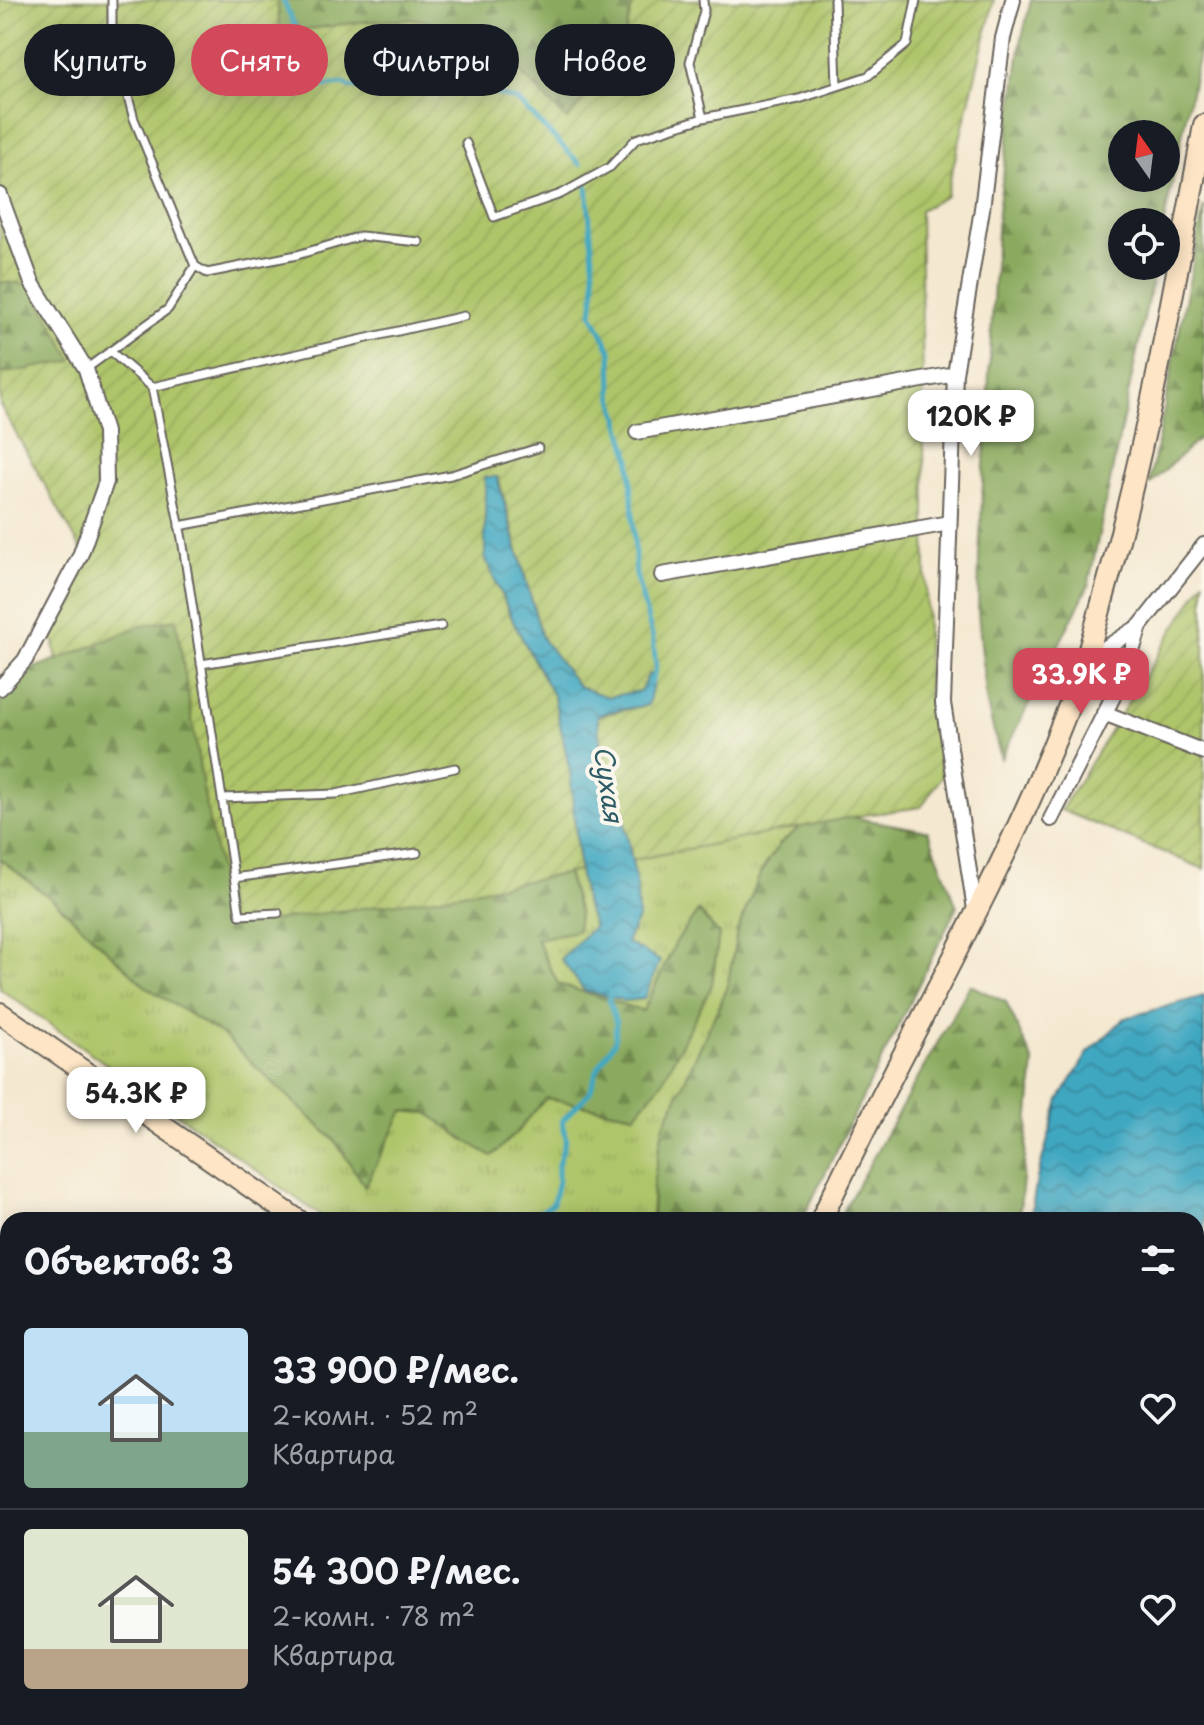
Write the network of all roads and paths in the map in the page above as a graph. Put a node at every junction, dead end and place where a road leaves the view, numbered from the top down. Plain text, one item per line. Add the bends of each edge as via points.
1 (112, 0) edge
2 (703, 0) edge
3 (834, 0) edge
4 (916, 0) edge
5 (1013, 0) edge
6 (837, 86) junction
7 (703, 118) junction
8 (1204, 125) edge
9 (466, 143) dead end
10 (0, 195) edge
11 (419, 242) dead end
12 (195, 266) junction
13 (464, 316) dead end
14 (110, 351) junction
15 (86, 369) junction
16 (955, 374) junction
17 (152, 387) junction
18 (637, 432) dead end
19 (538, 448) dead end
20 (949, 523) junction
21 (179, 526) junction
22 (1204, 545) edge
23 (662, 575) dead end
24 (441, 626) dead end
25 (1140, 626) junction
26 (1085, 661) junction
27 (201, 664) junction
28 (0, 688) edge
29 (1104, 713) junction
30 (1204, 752) edge
31 (455, 768) dead end
32 (222, 798) junction
33 (1051, 819) dead end
34 (417, 853) dead end
35 (234, 878) junction
36 (278, 913) dead end
37 (976, 916) junction
38 (1, 1017) edge
39 (286, 1212) edge
40 (825, 1212) edge

1 - 12 lane via 112,38 134,119
2 - 7 lane via 690,62
3 - 6 lane
4 - 6 lane via 907,44 868,76
5 - 16 street via 1003,38
6 - 7 lane
7 - 9 lane via 636,139 610,167 561,194 494,217
8 - 26 main road via 1130,502
10 - 15 street via 32,283
11 - 12 lane via 361,236 207,273
12 - 14 lane via 168,309
13 - 17 lane
14 - 15 lane
14 - 17 lane
15 - 28 street via 105,432 106,482 80,556 25,660
16 - 18 street
16 - 20 street
17 - 21 lane
19 - 21 lane via 451,475
20 - 23 street
20 - 37 street via 943,703
21 - 27 lane
22 - 25 street
24 - 27 lane
25 - 26 street
25 - 29 street via 1125,673
26 - 37 main road via 1036,787
27 - 32 lane
29 - 30 street
29 - 33 street
31 - 32 lane via 336,794
32 - 35 lane
34 - 35 lane
35 - 36 lane via 240,915
37 - 40 main road
38 - 39 main road

